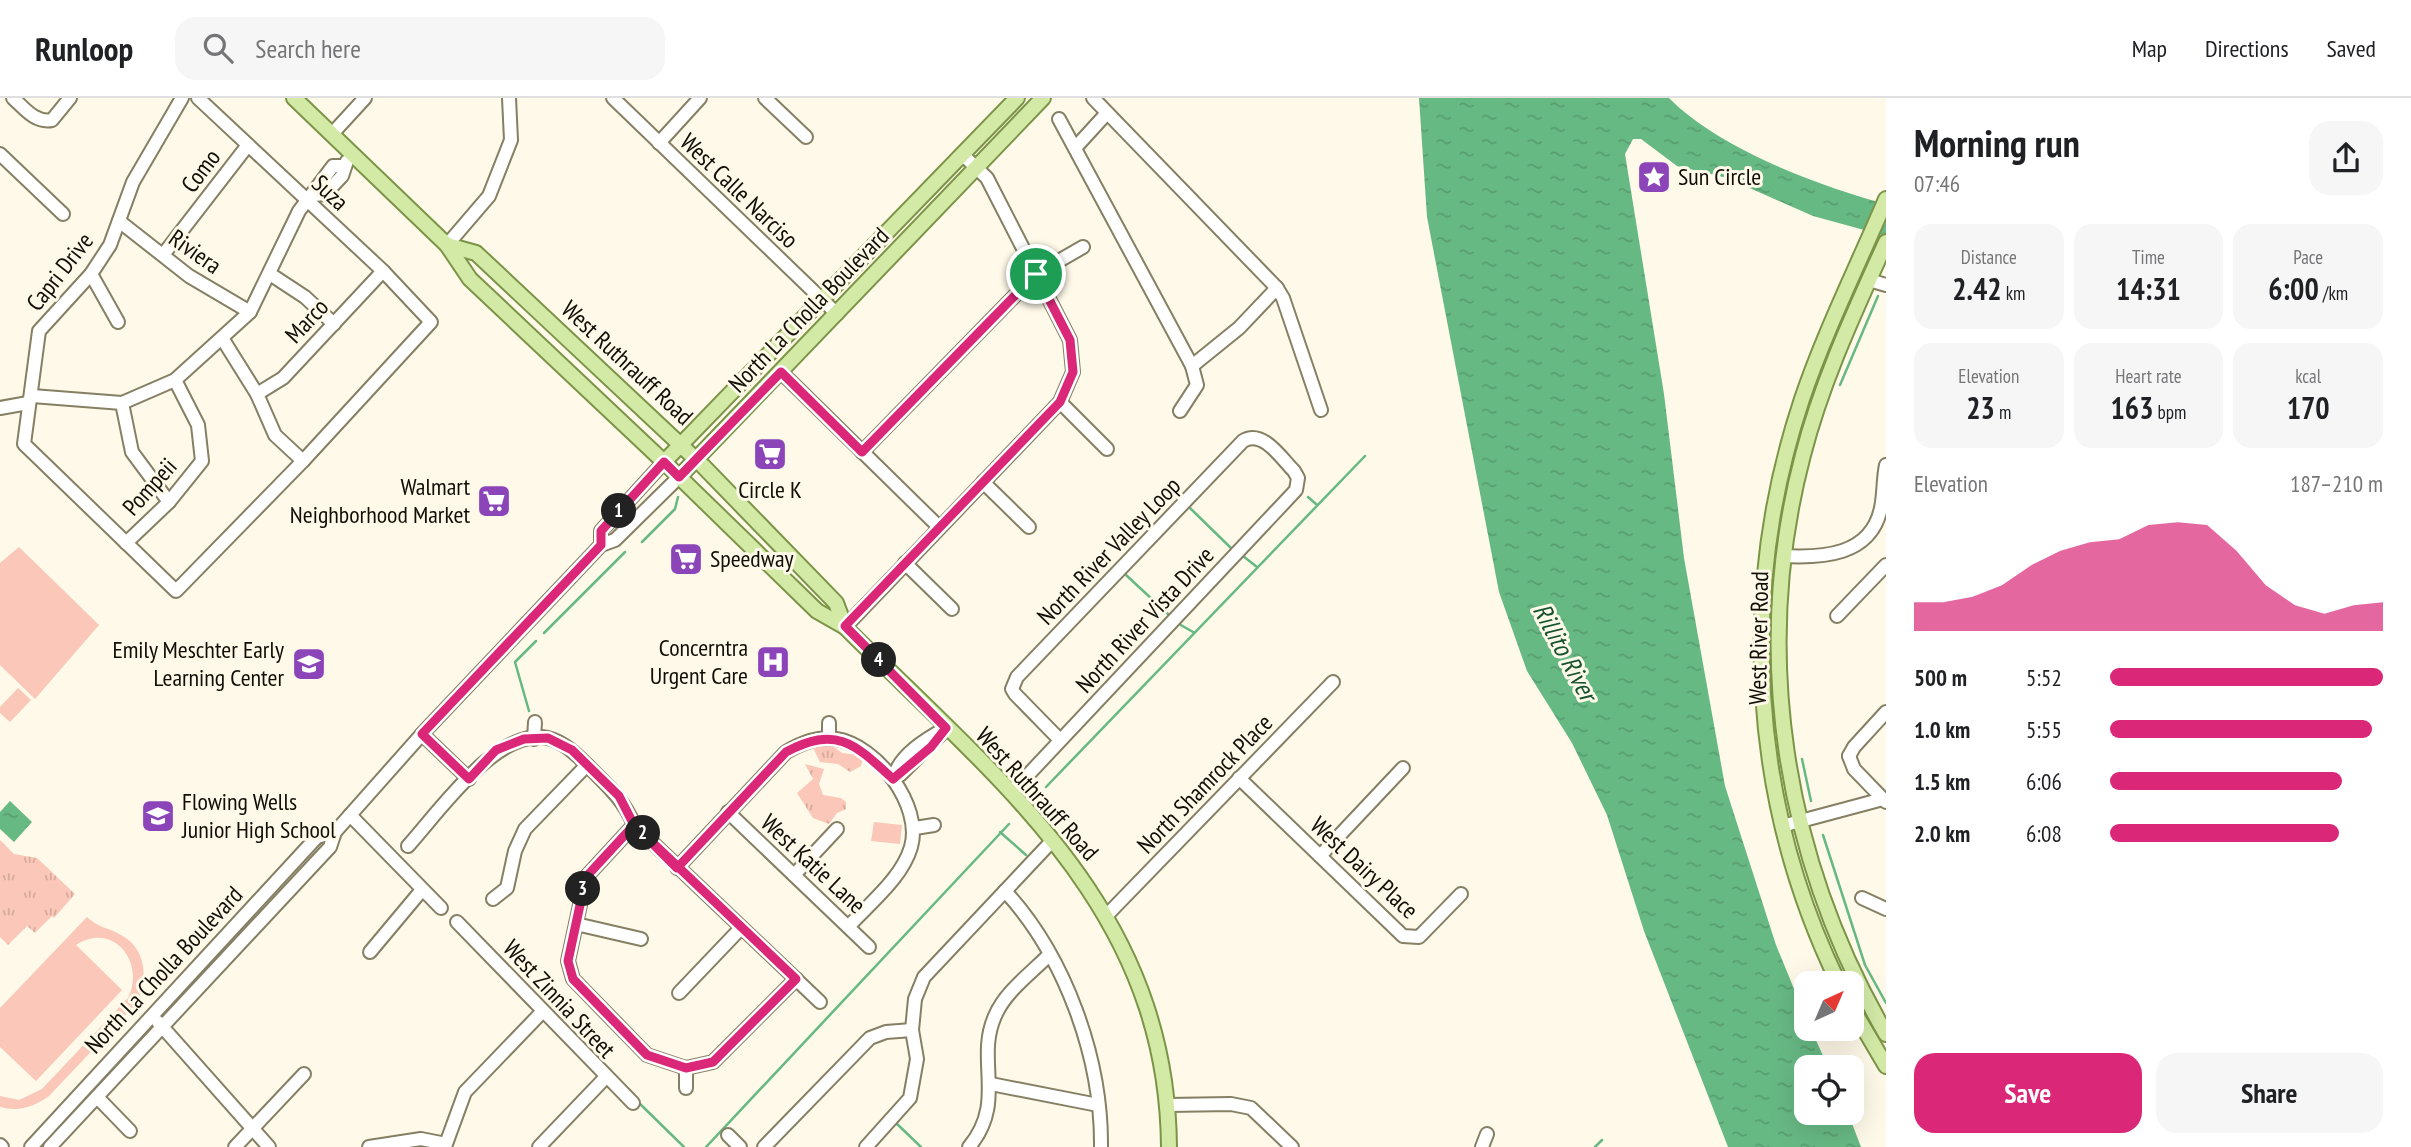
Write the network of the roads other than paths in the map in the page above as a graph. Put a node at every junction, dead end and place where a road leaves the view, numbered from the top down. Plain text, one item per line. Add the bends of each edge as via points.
1 (13, 98) edge
2 (70, 98) edge
3 (182, 98) edge
4 (198, 98) edge
5 (293, 98) edge
6 (365, 98) edge
7 (509, 98) edge
8 (613, 98) edge
9 (700, 98) edge
10 (765, 98) edge
11 (1017, 98) edge
12 (1043, 98) edge
13 (1093, 98) edge
14 (1107, 113) junction
15 (1059, 119) dead end
16 (332, 134) junction
17 (806, 137) dead end
18 (659, 143) junction
19 (248, 145) junction
20 (1076, 147) junction
21 (0, 154) edge
22 (963, 155) junction
23 (348, 160) junction
24 (977, 168) junction
25 (311, 198) junction
26 (1886, 199) edge
27 (63, 214) dead end
28 (119, 221) junction
29 (1886, 242) edge
30 (447, 245) junction
31 (1083, 247) dead end
32 (163, 256) junction
33 (383, 271) junction
34 (91, 274) junction
35 (270, 274) junction
36 (1036, 274) junction
37 (1869, 279) junction
38 (1886, 285) edge
39 (1277, 288) junction
40 (822, 299) junction
41 (250, 312) junction
42 (837, 314) junction
43 (118, 322) dead end
44 (334, 324) junction
45 (222, 338) junction
46 (1192, 366) junction
47 (781, 372) junction
48 (175, 380) junction
49 (257, 394) junction
50 (1802, 398) junction
51 (30, 399) junction
52 (122, 402) junction
53 (1060, 402) junction
54 (1819, 404) junction
55 (0, 408) edge
56 (1321, 410) dead end
57 (1180, 411) dead end
58 (681, 445) junction
59 (1107, 449) dead end
60 (862, 452) junction
61 (696, 460) junction
62 (303, 461) junction
63 (664, 462) junction
64 (1886, 465) edge
65 (679, 477) junction
66 (1299, 478) joint
67 (983, 482) junction
68 (169, 502) junction
69 (939, 527) junction
70 (1029, 527) dead end
71 (126, 543) junction
72 (601, 545) junction
73 (1783, 556) junction
74 (905, 563) junction
75 (1886, 565) edge
76 (952, 609) dead end
77 (1837, 616) dead end
78 (845, 626) junction
79 (1333, 682) dead end
80 (1886, 712) edge
81 (535, 722) dead end
82 (829, 723) dead end
83 (946, 728) junction
84 (422, 734) junction
85 (534, 738) junction
86 (829, 738) junction
87 (1060, 740) junction
88 (587, 765) junction
89 (1403, 768) dead end
90 (1239, 778) junction
91 (469, 779) junction
92 (893, 779) junction
93 (1011, 793) junction
94 (1884, 800) edge
95 (728, 813) junction
96 (350, 815) junction
97 (1799, 821) junction
98 (634, 825) junction
99 (934, 825) dead end
100 (1782, 826) junction
101 (915, 828) junction
102 (837, 829) dead end
103 (335, 832) junction
104 (1053, 840) junction
105 (408, 846) dead end
106 (1320, 856) junction
107 (677, 868) junction
108 (794, 875) junction
109 (421, 891) junction
110 (1005, 891) junction
111 (1461, 894) dead end
112 (1862, 898) dead end
113 (493, 899) dead end
114 (441, 908) dead end
115 (1886, 909) edge
116 (1107, 915) junction
117 (457, 922) dead end
118 (576, 924) junction
119 (849, 926) junction
120 (741, 928) junction
121 (641, 939) dead end
122 (869, 947) dead end
123 (370, 952) dead end
124 (1049, 955) junction
125 (1833, 971) edge
126 (796, 979) junction
127 (679, 993) dead end
128 (820, 1002) dead end
129 (543, 1011) junction
130 (152, 1016) junction
131 (163, 1026) junction
132 (1864, 1028) edge
133 (912, 1030) junction
134 (1886, 1034) edge
135 (1886, 1066) edge
136 (686, 1068) junction
137 (304, 1074) dead end
138 (605, 1078) junction
139 (991, 1084) junction
140 (686, 1088) dead end
141 (97, 1097) junction
142 (633, 1103) dead end
143 (1098, 1105) junction
144 (1168, 1105) junction
145 (252, 1129) junction
146 (130, 1131) dead end
147 (1487, 1134) dead end
148 (728, 1135) dead end
149 (447, 1145) edge
150 (31, 1147) edge
151 (50, 1147) edge
152 (235, 1147) edge
153 (269, 1147) edge
154 (369, 1147) edge
155 (540, 1147) edge
156 (740, 1147) edge
157 (764, 1147) edge
158 (866, 1147) edge
159 (969, 1147) edge
160 (1101, 1147) edge
161 (1169, 1147) edge
162 (1292, 1147) edge
163 (1482, 1147) edge

1 - 2 street via 45,124
3 - 28 street, Capri Drive via 133,182
4 - 19 street, Suza
5 - 16 main road, West Ruthrauff Road
6 - 16 street
7 - 30 street via 511,140 489,196
8 - 18 street, West Calle Narciso
9 - 18 street
10 - 17 street
11 - 22 main road, North La Cholla Boulevard
12 - 24 main road, North La Cholla Boulevard
13 - 14 street
14 - 20 street
14 - 39 street
15 - 20 street
16 - 23 main road, West Ruthrauff Road
18 - 40 street, West Calle Narciso
19 - 25 street, Suza
19 - 32 street, Como
20 - 46 street
21 - 27 street
22 - 24 street
22 - 40 main road, North La Cholla Boulevard
23 - 25 street via 342,176 325,194
23 - 30 main road, West Ruthrauff Road
24 - 36 street via 987,178
24 - 42 main road, North La Cholla Boulevard
25 - 33 street, Suza
25 - 35 street via 299,211
26 - 50 main road, West River Road
28 - 32 street, Riviera
28 - 34 street, Capri Drive
29 - 37 main road, West River Road
30 - 58 main road, West Ruthrauff Road via 476,253
30 - 63 main road, West Ruthrauff Road via 470,279
31 - 36 street
32 - 41 street, Riviera
33 - 44 street, Marco
33 - 62 street, Suza via 432,322
34 - 43 street
34 - 51 street, Capri Drive via 39,331
35 - 41 street
35 - 44 street
36 - 53 street via 1070,340 1073,372
36 - 60 street
37 - 38 street
37 - 54 main road, West River Road
39 - 46 street via 1239,328
39 - 56 street
40 - 42 street, West Calle Narciso
40 - 58 main road, North La Cholla Boulevard
41 - 45 street
42 - 47 main road, North La Cholla Boulevard
44 - 49 street, Marco via 283,378
45 - 48 street
45 - 49 street
46 - 57 street via 1197,386
47 - 60 street
47 - 61 main road, North La Cholla Boulevard
48 - 52 street
48 - 68 street, Pompeii via 198,425 202,461
49 - 62 street via 275,435
50 - 54 main road
50 - 100 main road, West River Road via 1771,523 1761,628 1764,714
51 - 52 street
51 - 55 street
51 - 71 street, Capri Drive via 24,444
52 - 68 street via 132,452
53 - 59 street
53 - 67 street
54 - 73 main road, West River Road
58 - 61 main road, West Ruthrauff Road
58 - 63 main road, North La Cholla Boulevard
60 - 69 street
61 - 65 main road, North La Cholla Boulevard
61 - 78 main road, West Ruthrauff Road via 836,603
62 - 71 street, Capri Drive via 176,591
63 - 65 main road, West Ruthrauff Road
63 - 72 street, North La Cholla Boulevard via 601,531
64 - 73 street via 1881,510 1861,540 1833,555
65 - 72 street, North La Cholla Boulevard via 615,540
65 - 78 main road, West Ruthrauff Road via 817,611
66 - 87 street, North River Vista Drive via 1293,495
66 - 87 street, North River Valley Loop via 1263,440 1251,435 1017,677 1011,685 1018,698
67 - 69 street
67 - 70 street
68 - 71 street, Pompeii
69 - 74 street
72 - 84 street, North La Cholla Boulevard
73 - 97 main road, West River Road via 1780,698
74 - 76 street
74 - 78 street
75 - 77 street
78 - 83 main road, West Ruthrauff Road
79 - 90 street, North Shamrock Place
80 - 94 street via 1847,756
81 - 85 street
82 - 86 street
83 - 92 street via 924,741 896,769
83 - 93 main road, West Ruthrauff Road
84 - 91 street
84 - 96 street, North La Cholla Boulevard
85 - 88 street via 548,738 572,750
85 - 91 street via 496,750
86 - 92 street via 860,749
86 - 95 street via 807,741 786,752
87 - 93 street, North River Vista Drive
88 - 98 street via 619,796
88 - 113 street via 525,829 506,888
89 - 106 street
90 - 106 street, West Dairy Place
90 - 116 street, North Shamrock Place
91 - 105 street
92 - 101 street via 911,807
93 - 104 main road, West Ruthrauff Road
94 - 97 street
95 - 107 street
95 - 108 street, West Katie Lane
96 - 103 street, North La Cholla Boulevard
96 - 109 street
97 - 100 street
97 - 134 main road, West River Road via 1835,933
98 - 107 street
98 - 118 street via 586,877
99 - 101 street
100 - 125 main road, West River Road via 1811,919
101 - 119 street via 901,869
102 - 108 street
103 - 130 street, North La Cholla Boulevard via 317,837
103 - 131 street, North La Cholla Boulevard via 330,847
104 - 110 street
104 - 116 main road, West Ruthrauff Road
106 - 111 street, West Dairy Place via 1409,938 1419,937
107 - 120 street
108 - 119 street, West Katie Lane
109 - 114 street
109 - 123 street
110 - 124 street
110 - 133 street via 924,977 915,999
112 - 115 street
116 - 144 main road, West Ruthrauff Road via 1129,960 1158,1043
117 - 129 street, West Zinnia Street
118 - 121 street
118 - 136 street via 568,961 573,979 647,1055
119 - 122 street, West Katie Lane
120 - 126 street
120 - 127 street
124 - 139 street via 1003,1000 993,1019 988,1045
124 - 143 street via 1087,1047
126 - 128 street
126 - 136 street via 713,1062
129 - 138 street, West Zinnia Street
129 - 149 street via 466,1092
130 - 131 street
130 - 150 street, North La Cholla Boulevard
131 - 141 street, North La Cholla Boulevard
131 - 145 street
132 - 135 main road
133 - 157 street via 870,1038
133 - 158 street via 916,1059 910,1098
136 - 140 street
137 - 145 street
138 - 142 street, West Zinnia Street
138 - 155 street
139 - 143 street
139 - 159 street via 986,1117
141 - 146 street
141 - 151 street, North La Cholla Boulevard
143 - 160 street
144 - 161 main road, West Ruthrauff Road
144 - 162 street via 1251,1108
145 - 152 street
145 - 153 street
147 - 163 street
148 - 156 street
149 - 154 street via 421,1139

